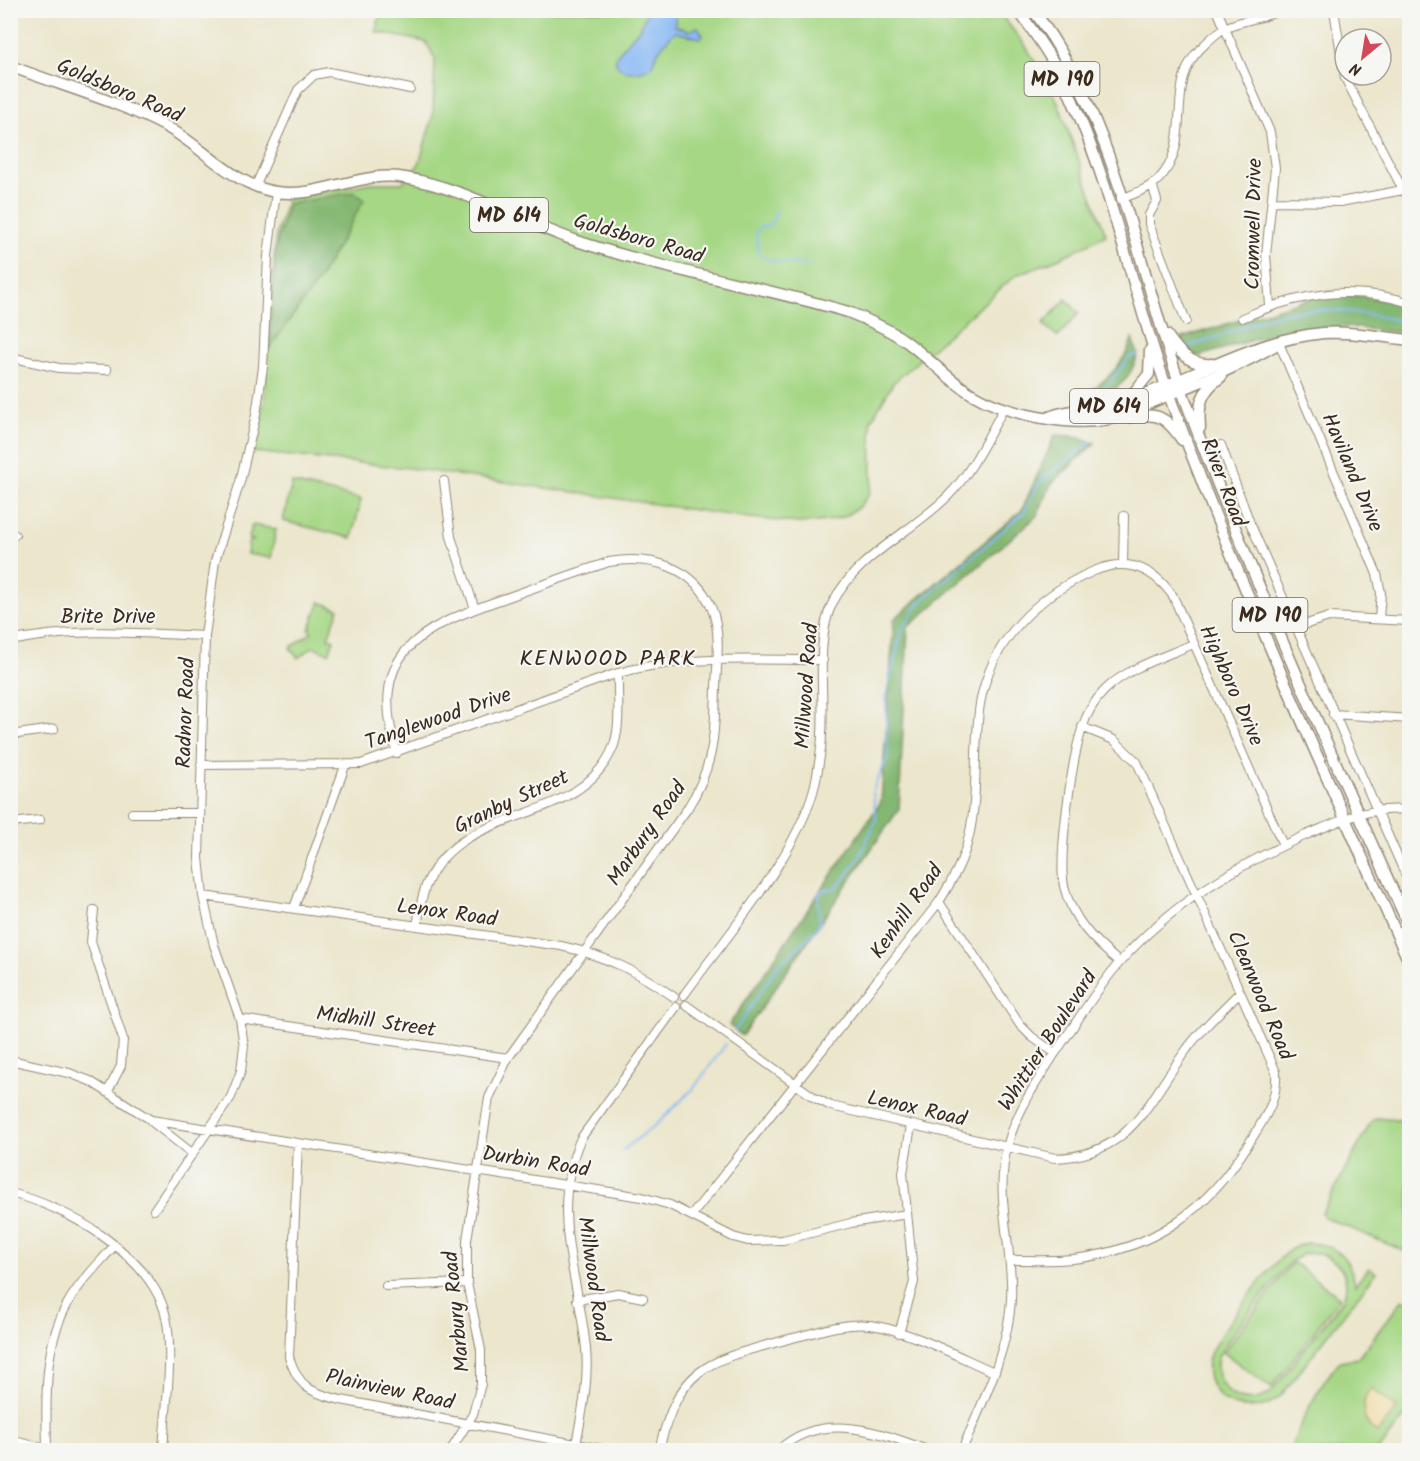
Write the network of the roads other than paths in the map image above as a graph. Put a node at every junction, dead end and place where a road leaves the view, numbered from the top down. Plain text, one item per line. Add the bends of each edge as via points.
1 (1018, 10) edge
2 (1033, 10) edge
3 (1217, 10) edge
4 (1281, 10) edge
5 (1334, 10) edge
6 (1225, 28) junction
7 (10, 66) edge
8 (411, 89) dead end
9 (1152, 184) junction
10 (256, 185) junction
11 (1403, 190) junction
12 (276, 192) junction
13 (1410, 198) edge
14 (1122, 199) junction
15 (1273, 201) junction
16 (1410, 303) edge
17 (1270, 306) junction
18 (1145, 317) junction
19 (1242, 318) dead end
20 (1186, 321) dead end
21 (1161, 327) junction
22 (1410, 340) edge
23 (1279, 343) junction
24 (10, 357) edge
25 (1215, 363) junction
26 (1236, 367) junction
27 (107, 370) dead end
28 (1410, 375) edge
29 (1180, 385) junction
30 (1168, 390) junction
31 (1125, 401) junction
32 (1004, 408) junction
33 (1410, 415) edge
34 (1049, 417) junction
35 (1107, 420) junction
36 (1202, 442) junction
37 (1221, 445) dead end
38 (1200, 475) junction
39 (444, 481) dead end
40 (1124, 516) dead end
41 (1123, 564) junction
42 (475, 609) junction
43 (1379, 619) junction
44 (1410, 621) edge
45 (1297, 627) junction
46 (205, 636) junction
47 (10, 641) edge
48 (1194, 644) junction
49 (717, 660) junction
50 (823, 660) junction
51 (618, 673) junction
52 (1333, 714) junction
53 (1410, 719) edge
54 (1082, 727) junction
55 (54, 729) dead end
56 (10, 735) edge
57 (397, 753) junction
58 (201, 765) junction
59 (345, 766) junction
60 (1374, 810) junction
61 (1410, 810) edge
62 (132, 813) dead end
63 (200, 813) junction
64 (1358, 814) junction
65 (1344, 819) junction
66 (40, 820) dead end
67 (10, 823) edge
68 (1283, 845) junction
69 (1410, 885) edge
70 (1197, 893) junction
71 (203, 896) junction
72 (939, 902) junction
73 (294, 908) junction
74 (94, 910) dead end
75 (417, 926) junction
76 (1410, 928) edge
77 (584, 951) junction
78 (1119, 962) junction
79 (1410, 964) edge
80 (1240, 992) junction
81 (684, 995) junction
82 (674, 997) junction
83 (686, 1005) junction
84 (676, 1007) junction
85 (240, 1019) junction
86 (1055, 1053) junction
87 (508, 1058) junction
88 (10, 1060) edge
89 (796, 1085) junction
90 (108, 1091) junction
91 (151, 1120) junction
92 (911, 1125) junction
93 (210, 1129) junction
94 (298, 1143) junction
95 (1006, 1148) junction
96 (193, 1154) junction
97 (477, 1170) junction
98 (568, 1184) junction
99 (10, 1193) edge
100 (154, 1210) dead end
101 (907, 1214) junction
102 (692, 1215) junction
103 (114, 1246) junction
104 (1009, 1260) junction
105 (467, 1283) junction
106 (386, 1286) dead end
107 (643, 1298) dead end
108 (577, 1300) junction
109 (899, 1333) junction
110 (994, 1372) junction
111 (468, 1424) junction
112 (10, 1440) edge
113 (576, 1444) junction
114 (49, 1450) edge
115 (163, 1450) edge
116 (451, 1450) edge
117 (608, 1450) edge
118 (659, 1450) edge
119 (779, 1450) edge
120 (927, 1450) edge
121 (962, 1450) edge

1 - 18 main road, River Road / MD 190 via 1072,97
2 - 14 main road, River Road / MD 190 via 1052,34 1082,88
3 - 6 street, Cromwell Drive
4 - 6 street
5 - 11 street via 1345,78
6 - 9 street via 1187,66 1181,84 1177,149 1167,169
6 - 15 street, Cromwell Drive via 1270,132 1275,168
7 - 10 main road, Goldsboro Road / MD 614 via 151,119
8 - 10 street via 329,72 314,75 298,90
9 - 14 street
9 - 20 street via 1157,201 1149,224
10 - 12 main road, Goldsboro Road / MD 614
11 - 13 street
11 - 15 street via 1340,202
12 - 32 main road, Goldsboro Road / MD 614 via 308,191 382,176 427,183 620,255 848,312 891,331 951,380
12 - 46 street, Radnor Road via 256,415 215,561
14 - 21 main road, River Road / MD 190
15 - 17 street, Cromwell Drive via 1266,255
16 - 17 street via 1352,292 1309,295
17 - 19 street
18 - 30 main road, River Road / MD 190
18 - 31 main road via 1151,355 1149,374
21 - 25 main road via 1180,353 1205,364
21 - 29 main road, River Road / MD 190
22 - 23 main road, Goldsboro Road / MD 614 via 1323,333
23 - 25 main road, Goldsboro Road / MD 614
23 - 26 main road, Goldsboro Road / MD 614
23 - 43 street, Haviland Drive via 1377,574 1381,593
24 - 27 street via 58,368
25 - 29 main road, Goldsboro Road / MD 614
26 - 29 main road, Goldsboro Road / MD 614
26 - 36 main road via 1203,394 1199,407
28 - 33 street
29 - 30 main road, Goldsboro Road / MD 614
29 - 36 main road, River Road / MD 190
30 - 31 main road, Goldsboro Road / MD 614
30 - 35 main road, Goldsboro Road / MD 614
30 - 38 main road, River Road / MD 190
31 - 34 main road, Goldsboro Road / MD 614
32 - 34 main road, Goldsboro Road / MD 614
32 - 50 street, Millwood Road via 949,495 858,568 843,587 827,619
34 - 35 main road, Goldsboro Road / MD 614 via 1071,422
35 - 38 main road via 1148,414 1162,418 1185,444
36 - 64 main road, River Road / MD 190 via 1266,605
37 - 45 street via 1250,523
38 - 65 main road, River Road / MD 190
39 - 42 street via 451,537
40 - 41 street
41 - 48 street, Highboro Drive via 1143,568 1163,582
41 - 72 street, Kenhill Road via 1104,567 1052,592 1020,621 1000,651 980,703 969,838 956,875
42 - 49 street, Marbury Road via 609,561 647,560 684,574 703,591 713,610
42 - 57 street, Marbury Road via 427,630 398,662 387,693 387,715
43 - 44 street
43 - 45 street via 1329,617
45 - 52 street
46 - 47 street, Brite Drive via 94,630
46 - 58 street, Radnor Road
48 - 54 street via 1116,681 1095,702
48 - 68 street, Highboro Drive
49 - 50 street, Tanglewood Drive
49 - 51 street, Tanglewood Drive via 671,661
49 - 77 street, Marbury Road via 715,741 705,778 687,809
50 - 81 street, Millwood Road via 822,735 816,778 803,819 784,857
51 - 57 street, Tanglewood Drive
51 - 75 street, Granby Street via 617,733 613,749 599,772 564,800 474,833 455,846 427,882
52 - 53 street
52 - 60 street
54 - 70 street, Clearwood Road via 1114,740 1137,762
54 - 78 street via 1064,843 1064,887 1084,930
55 - 56 street
57 - 59 street, Tanglewood Drive
58 - 59 street, Tanglewood Drive
58 - 63 street, Radnor Road
59 - 73 street
60 - 61 street, Whittier Boulevard
60 - 64 street, Whittier Boulevard
60 - 69 street
62 - 63 street
63 - 71 street, Radnor Road
64 - 65 street, Whittier Boulevard
64 - 76 main road, River Road / MD 190
65 - 68 street, Whittier Boulevard
65 - 79 main road, River Road / MD 190
66 - 67 street
68 - 70 street, Whittier Boulevard via 1239,866
70 - 78 street, Whittier Boulevard
70 - 80 street, Clearwood Road
71 - 73 street, Lenox Road
71 - 85 street, Radnor Road via 214,945
72 - 86 street via 1020,1025
72 - 89 street, Kenhill Road
73 - 75 street, Lenox Road
74 - 90 street via 91,942 123,1039 122,1066
75 - 77 street, Lenox Road
77 - 82 street, Lenox Road via 638,972
77 - 87 street, Marbury Road
78 - 86 street, Whittier Boulevard
80 - 95 street, Lenox Road via 1197,1036 1137,1122 1120,1139 1077,1157 1055,1158
80 - 104 street, Clearwood Road via 1276,1072 1277,1087 1270,1109 1221,1185 1200,1206 1166,1229 1111,1251 1073,1259
81 - 82 street
81 - 83 street
82 - 84 street
83 - 84 street
83 - 89 street, Lenox Road
84 - 98 street, Millwood Road via 581,1138 572,1158
85 - 87 street, Midhill Street
85 - 93 street, Radnor Road via 244,1046 241,1071 231,1097
86 - 95 street, Whittier Boulevard via 1021,1110
87 - 97 street, Marbury Road via 489,1098
88 - 90 street, Durbin Road via 69,1073
89 - 92 street, Lenox Road via 831,1106
89 - 102 street, Kenhill Road
90 - 91 street, Durbin Road
91 - 93 street, Durbin Road
91 - 96 street, Durbin Road
92 - 95 street, Lenox Road
92 - 101 street via 903,1173
93 - 94 street, Durbin Road
93 - 96 street, Radnor Road
94 - 97 street, Durbin Road
94 - 111 street, Plainview Road via 289,1357 295,1376 318,1394
95 - 104 street, Whittier Boulevard via 1001,1187
96 - 100 street, Radnor Road
97 - 98 street, Durbin Road
97 - 105 street, Marbury Road via 467,1240
98 - 102 street, Durbin Road via 642,1197
98 - 108 street, Millwood Road via 566,1236
99 - 103 street via 48,1206
101 - 102 street, Durbin Road via 765,1242 733,1237
101 - 109 street via 914,1282
103 - 114 street via 77,1289 58,1324 46,1386
103 - 115 street via 155,1287 166,1317
104 - 110 street, Whittier Boulevard via 1009,1319
105 - 106 street
105 - 111 street, Marbury Road via 482,1367 478,1398
107 - 108 street via 618,1293
108 - 113 street, Millwood Road via 587,1371
109 - 110 street
109 - 118 street via 871,1325 842,1326 714,1362 692,1378 673,1402
110 - 121 street, Whittier Boulevard
111 - 113 street, Plainview Road
111 - 116 street, Marbury Road
112 - 114 street
113 - 117 street, Plainview Road
119 - 120 street via 803,1434 828,1428 881,1432

